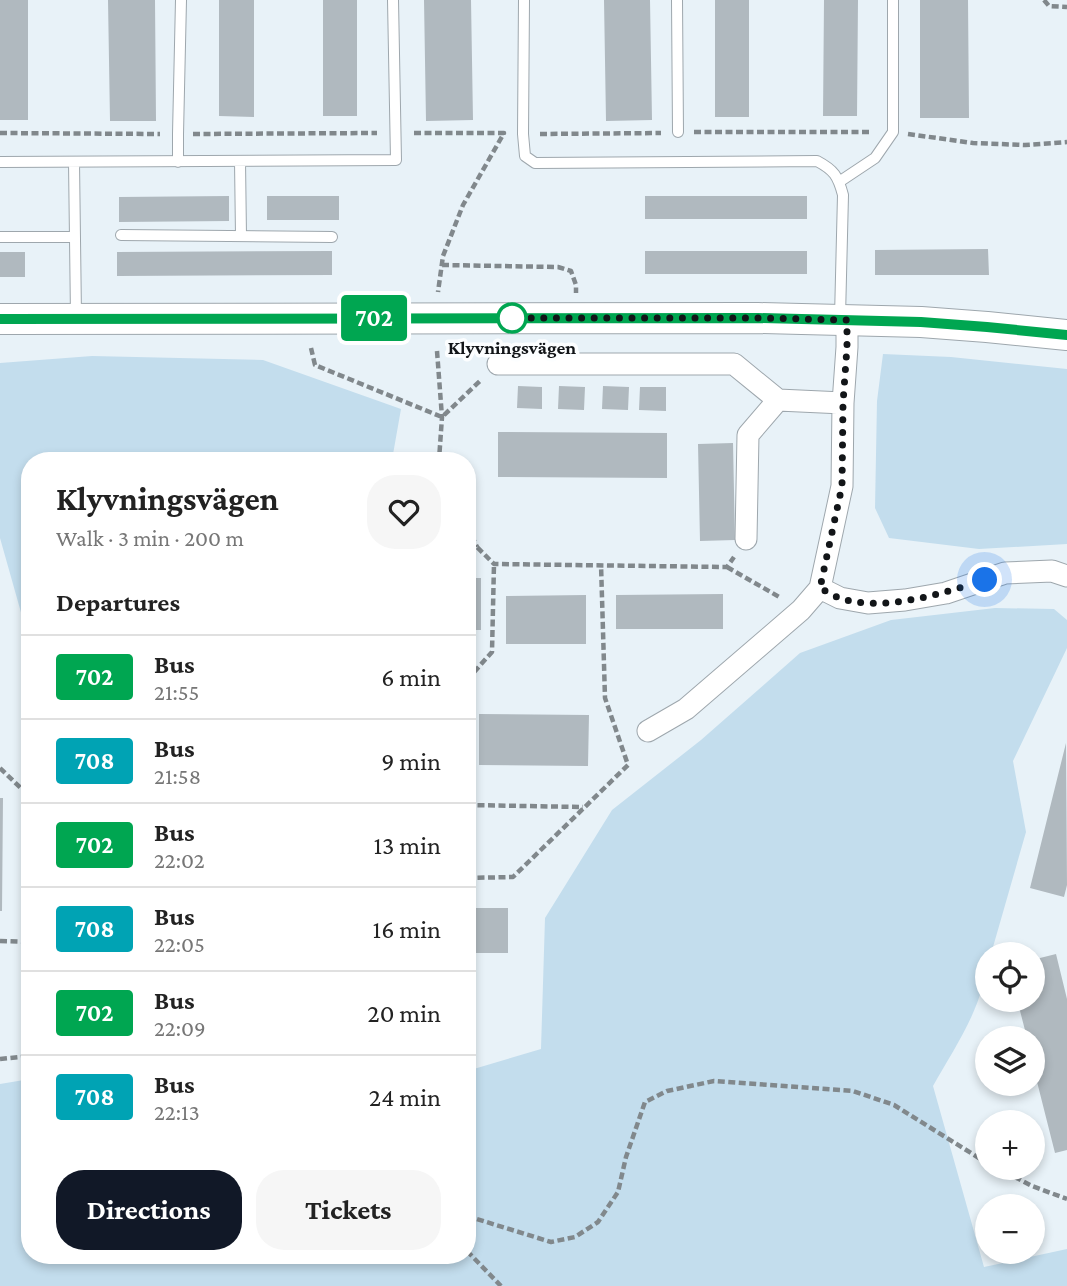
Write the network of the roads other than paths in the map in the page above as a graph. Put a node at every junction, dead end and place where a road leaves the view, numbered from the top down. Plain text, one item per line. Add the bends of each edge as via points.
1 (181, 0) edge
2 (393, 0) edge
3 (524, 0) edge
4 (677, 0) edge
5 (893, 0) edge
6 (678, 132) road end
7 (0, 162) edge
8 (74, 162) junction
9 (178, 162) junction
10 (240, 162) junction
11 (839, 182) junction
12 (121, 235) dead end
13 (241, 236) junction
14 (0, 237) edge
15 (74, 237) junction
16 (332, 237) dead end
17 (76, 318) junction
18 (0, 319) edge
19 (843, 320) junction
20 (1067, 335) edge
21 (498, 364) road end
22 (778, 400) junction
23 (843, 403) junction
24 (746, 539) road end
25 (1067, 576) edge
26 (820, 588) junction
27 (648, 731) dead end

1 - 9 lane
2 - 10 lane via 396,160
3 - 11 lane via 523,134 525,156 536,163 817,162 830,168
4 - 6 lane
5 - 11 lane via 894,132 875,158
7 - 8 lane
8 - 9 lane
8 - 15 lane
9 - 10 lane
10 - 13 lane
11 - 19 lane via 843,195
12 - 13 lane
13 - 16 lane
14 - 15 lane
15 - 17 lane
17 - 18 street
17 - 19 street
19 - 20 street
19 - 23 street via 847,347
21 - 22 street via 734,364
22 - 23 street
22 - 24 street via 748,435
23 - 26 street via 842,486
25 - 26 street via 1052,571 1004,573 946,593 868,603 840,598
26 - 27 street via 801,610 686,709

